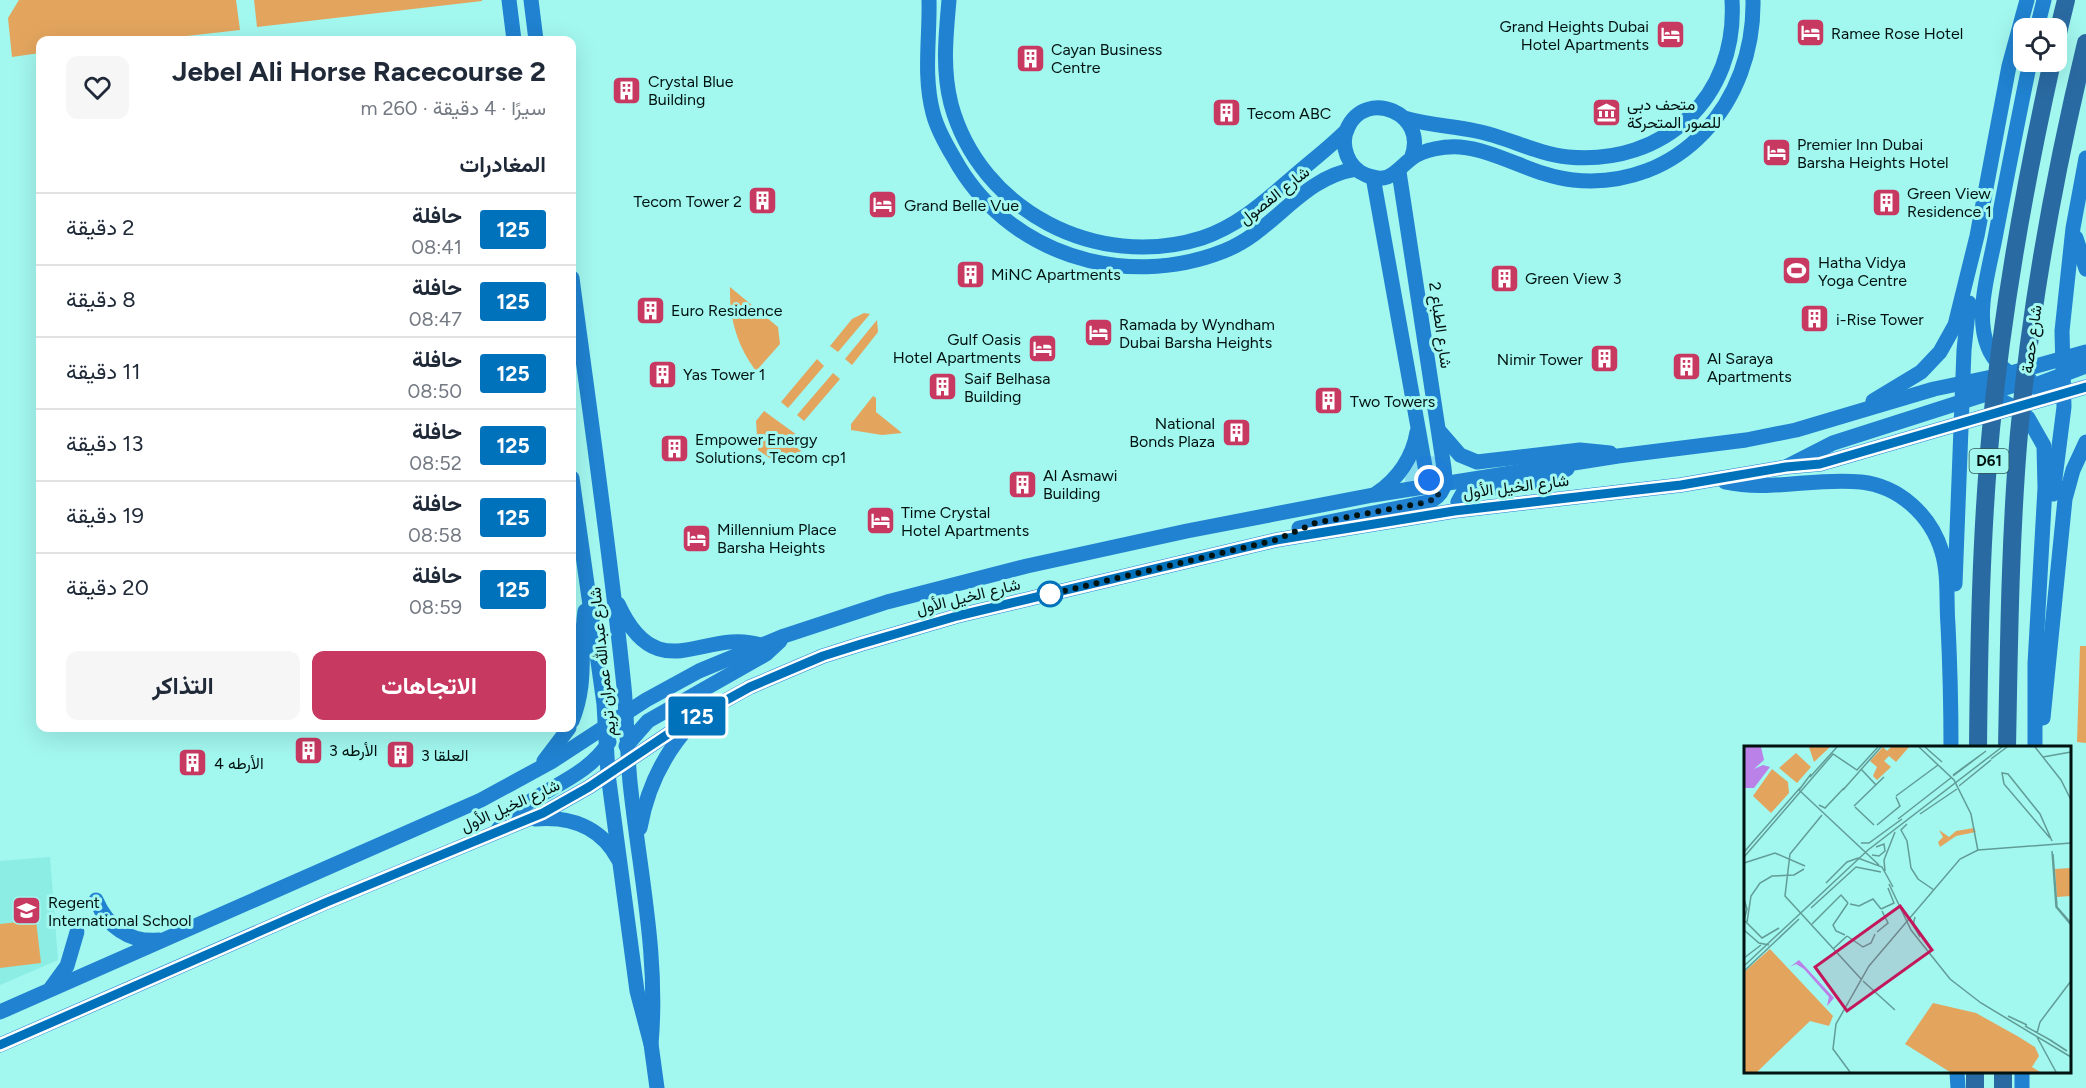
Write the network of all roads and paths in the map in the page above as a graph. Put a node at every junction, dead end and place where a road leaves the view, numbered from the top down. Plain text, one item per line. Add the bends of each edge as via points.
1 (531, 0) edge
2 (928, 0) edge
3 (949, 0) edge
4 (1732, 0) edge
5 (1753, 0) edge
6 (2017, 0) edge
7 (2027, 0) edge
8 (2044, 0) edge
9 (2066, 0) edge
10 (509, 1) edge
11 (2040, 18) edge
12 (2062, 18) edge
13 (513, 36) edge
14 (536, 36) edge
15 (2086, 43) edge
16 (2009, 66) junction
17 (2028, 72) edge
18 (2050, 72) edge
19 (1404, 118) junction
20 (1347, 130) junction
21 (2086, 158) edge
22 (1411, 159) junction
23 (1356, 169) junction
24 (1399, 172) junction
25 (1373, 177) junction
26 (2073, 228) junction
27 (1977, 236) junction
28 (1412, 252) junction
29 (1387, 255) junction
30 (2086, 270) edge
31 (576, 309) edge
32 (2086, 352) edge
33 (2063, 365) junction
34 (2086, 366) edge
35 (2011, 373) junction
36 (2028, 384) junction
37 (1960, 385) junction
38 (2086, 387) edge
39 (2064, 393) junction
40 (1990, 395) junction
41 (1963, 403) junction
42 (2009, 404) junction
43 (1850, 413) junction
44 (1985, 414) junction
45 (1962, 422) junction
46 (1418, 426) junction
47 (1438, 429) junction
48 (2086, 442) edge
49 (1618, 456) junction
50 (1571, 465) junction
51 (1786, 467) junction
52 (1959, 472) junction
53 (1716, 480) junction
54 (1411, 488) junction
55 (1439, 488) junction
56 (1373, 495) junction
57 (1408, 506) junction
58 (576, 507) edge
59 (1460, 510) junction
60 (1276, 540) junction
61 (2043, 546) junction
62 (588, 594) junction
63 (613, 594) junction
64 (784, 636) junction
65 (1950, 644) junction
66 (760, 645) junction
67 (576, 708) edge
68 (702, 713) junction
69 (623, 714) junction
70 (606, 728) junction
71 (565, 732) edge
72 (627, 742) junction
73 (606, 746) junction
74 (1951, 746) edge
75 (1978, 746) edge
76 (2007, 746) edge
77 (2037, 746) edge
78 (2037, 746) edge
79 (575, 748) junction
80 (629, 759) junction
81 (536, 770) junction
82 (612, 771) junction
83 (576, 772) junction
84 (529, 820) junction
85 (497, 831) junction
86 (638, 843) junction
87 (623, 869) junction
88 (96, 900) dead end
89 (77, 932) dead end
90 (165, 940) junction
91 (46, 992) junction
92 (0, 1012) edge
93 (651, 1044) junction
94 (0, 1045) edge
95 (1957, 1073) edge
96 (657, 1088) edge
97 (1958, 1088) edge

1 - 14 main road
2 - 23 main road, شارع الفصول via 929,94 946,145 966,180 999,216 1070,255 1126,267 1183,264 1241,243 1320,180
3 - 20 main road, شارع الفصول via 945,54 948,87 969,147 1011,200 1050,226 1074,236 1127,247 1171,245 1203,237 1245,217
4 - 19 main road via 1729,49 1708,95 1680,127 1635,152 1604,158 1565,156 1477,131
5 - 22 main road via 1749,53 1732,95 1705,132 1660,165 1625,178 1588,181 1542,175 1459,147 1434,149
6 - 16 main road
7 - 16 main road
8 - 11 main road
9 - 12 main road
10 - 13 main road
15 - 76 main road, شارع حصة / D61 via 2055,182 2019,431 2011,560
16 - 27 main road
17 - 35 main road via 1983,320 1988,347
18 - 75 main road, شارع حصة / D61 via 2027,176 1990,441 1981,571
19 - 20 main road via 1389,109 1371,109 1356,117
19 - 22 main road via 1414,137
20 - 23 main road via 1347,155
21 - 26 main road
22 - 24 main road
23 - 25 main road
24 - 25 main road
24 - 28 main road, شارع الطباع 2
25 - 29 main road
26 - 30 main road
26 - 33 main road
27 - 37 main road
27 - 43 main road via 1955,325 1940,352 1910,380
28 - 29 main road via 1406,245 1396,245
28 - 47 main road, شارع الطباع 2
29 - 46 main road
31 - 63 main road, شارع عبدالله عمران تريم
32 - 33 main road, شارع الخيل الأول
33 - 34 main road
33 - 35 main road, شارع الخيل الأول
33 - 36 main road
33 - 39 main road
35 - 36 main road
35 - 37 main road, شارع الخيل الأول
36 - 39 main road
36 - 40 main road
36 - 42 main road
37 - 40 main road
37 - 41 main road
37 - 43 main road, شارع الخيل الأول
38 - 39 main road, شارع الخيل الأول
39 - 42 main road, شارع الخيل الأول
39 - 61 main road
40 - 41 main road
40 - 42 main road
41 - 45 main road
41 - 51 main road via 1833,443
42 - 44 main road, شارع الخيل الأول
42 - 61 main road via 2028,418 2044,446
43 - 49 main road, شارع الخيل الأول via 1746,440
44 - 45 main road, شارع الخيل الأول
44 - 52 main road via 1968,437
45 - 51 main road, شارع الخيل الأول via 1837,461
45 - 52 main road
46 - 55 main road
46 - 56 main road via 1404,467
47 - 49 main road via 1460,455 1478,462 1580,450
47 - 55 main road, شارع الطباع 2
48 - 78 main road via 2065,499
49 - 50 main road, شارع الخيل الأول
50 - 55 main road, شارع الخيل الأول
50 - 59 main road via 1544,480 1463,493 1458,502
51 - 53 main road, شارع الخيل الأول
52 - 65 main road
53 - 59 main road, شارع الخيل الأول
53 - 65 main road via 1755,487 1861,482 1877,484 1907,500 1929,523 1942,552
54 - 55 main road, شارع الخيل الأول
54 - 56 main road, شارع الخيل الأول
54 - 57 main road via 1421,496
55 - 57 main road via 1428,502
55 - 59 main road
56 - 64 main road, شارع الخيل الأول via 1027,566 887,602
57 - 60 main road via 1315,523
58 - 62 main road, شارع عبدالله عمران تريم
59 - 60 main road, شارع الخيل الأول
60 - 68 main road, شارع الخيل الأول via 957,616 861,644 786,670
61 - 77 main road via 2035,664
62 - 67 main road via 581,692
62 - 70 main road, شارع عبدالله عمران تريم
63 - 66 main road via 634,631 660,648 689,652 736,641
63 - 69 main road, شارع عبدالله عمران تريم
64 - 66 main road, شارع الخيل الأول
64 - 72 main road via 766,654 648,721
65 - 74 main road
66 - 69 main road, شارع الخيل الأول via 699,671
68 - 80 main road, شارع الخيل الأول
68 - 86 main road via 676,741 656,774 644,808
69 - 70 main road, شارع الخيل الأول
69 - 72 main road, شارع عبدالله عمران تريم
69 - 73 main road
70 - 73 main road, شارع عبدالله عمران تريم
70 - 79 main road, شارع الخيل الأول
71 - 81 main road
72 - 80 main road, شارع عبدالله عمران تريم
72 - 82 main road
73 - 82 main road, شارع عبدالله عمران تريم
73 - 83 main road
79 - 81 main road, شارع الخيل الأول
79 - 83 main road via 586,747 592,755
80 - 82 main road, شارع الخيل الأول
80 - 86 main road, شارع عبدالله عمران تريم
81 - 90 main road, شارع الخيل الأول via 480,800
82 - 84 main road, شارع الخيل الأول
82 - 87 main road, شارع عبدالله عمران تريم
83 - 85 main road via 525,803
84 - 85 main road, شارع الخيل الأول
84 - 87 main road via 558,819 586,826 608,843
85 - 94 main road, شارع الخيل الأول
86 - 93 main road, شارع عبدالله عمران تريم via 652,951
87 - 93 main road, شارع عبدالله عمران تريم via 638,991
88 - 90 main road via 105,918 119,931 146,941
89 - 91 main road via 67,966
90 - 91 main road, شارع الخيل الأول
91 - 92 main road, شارع الخيل الأول
93 - 96 main road, شارع عبدالله عمران تريم
95 - 97 main road

